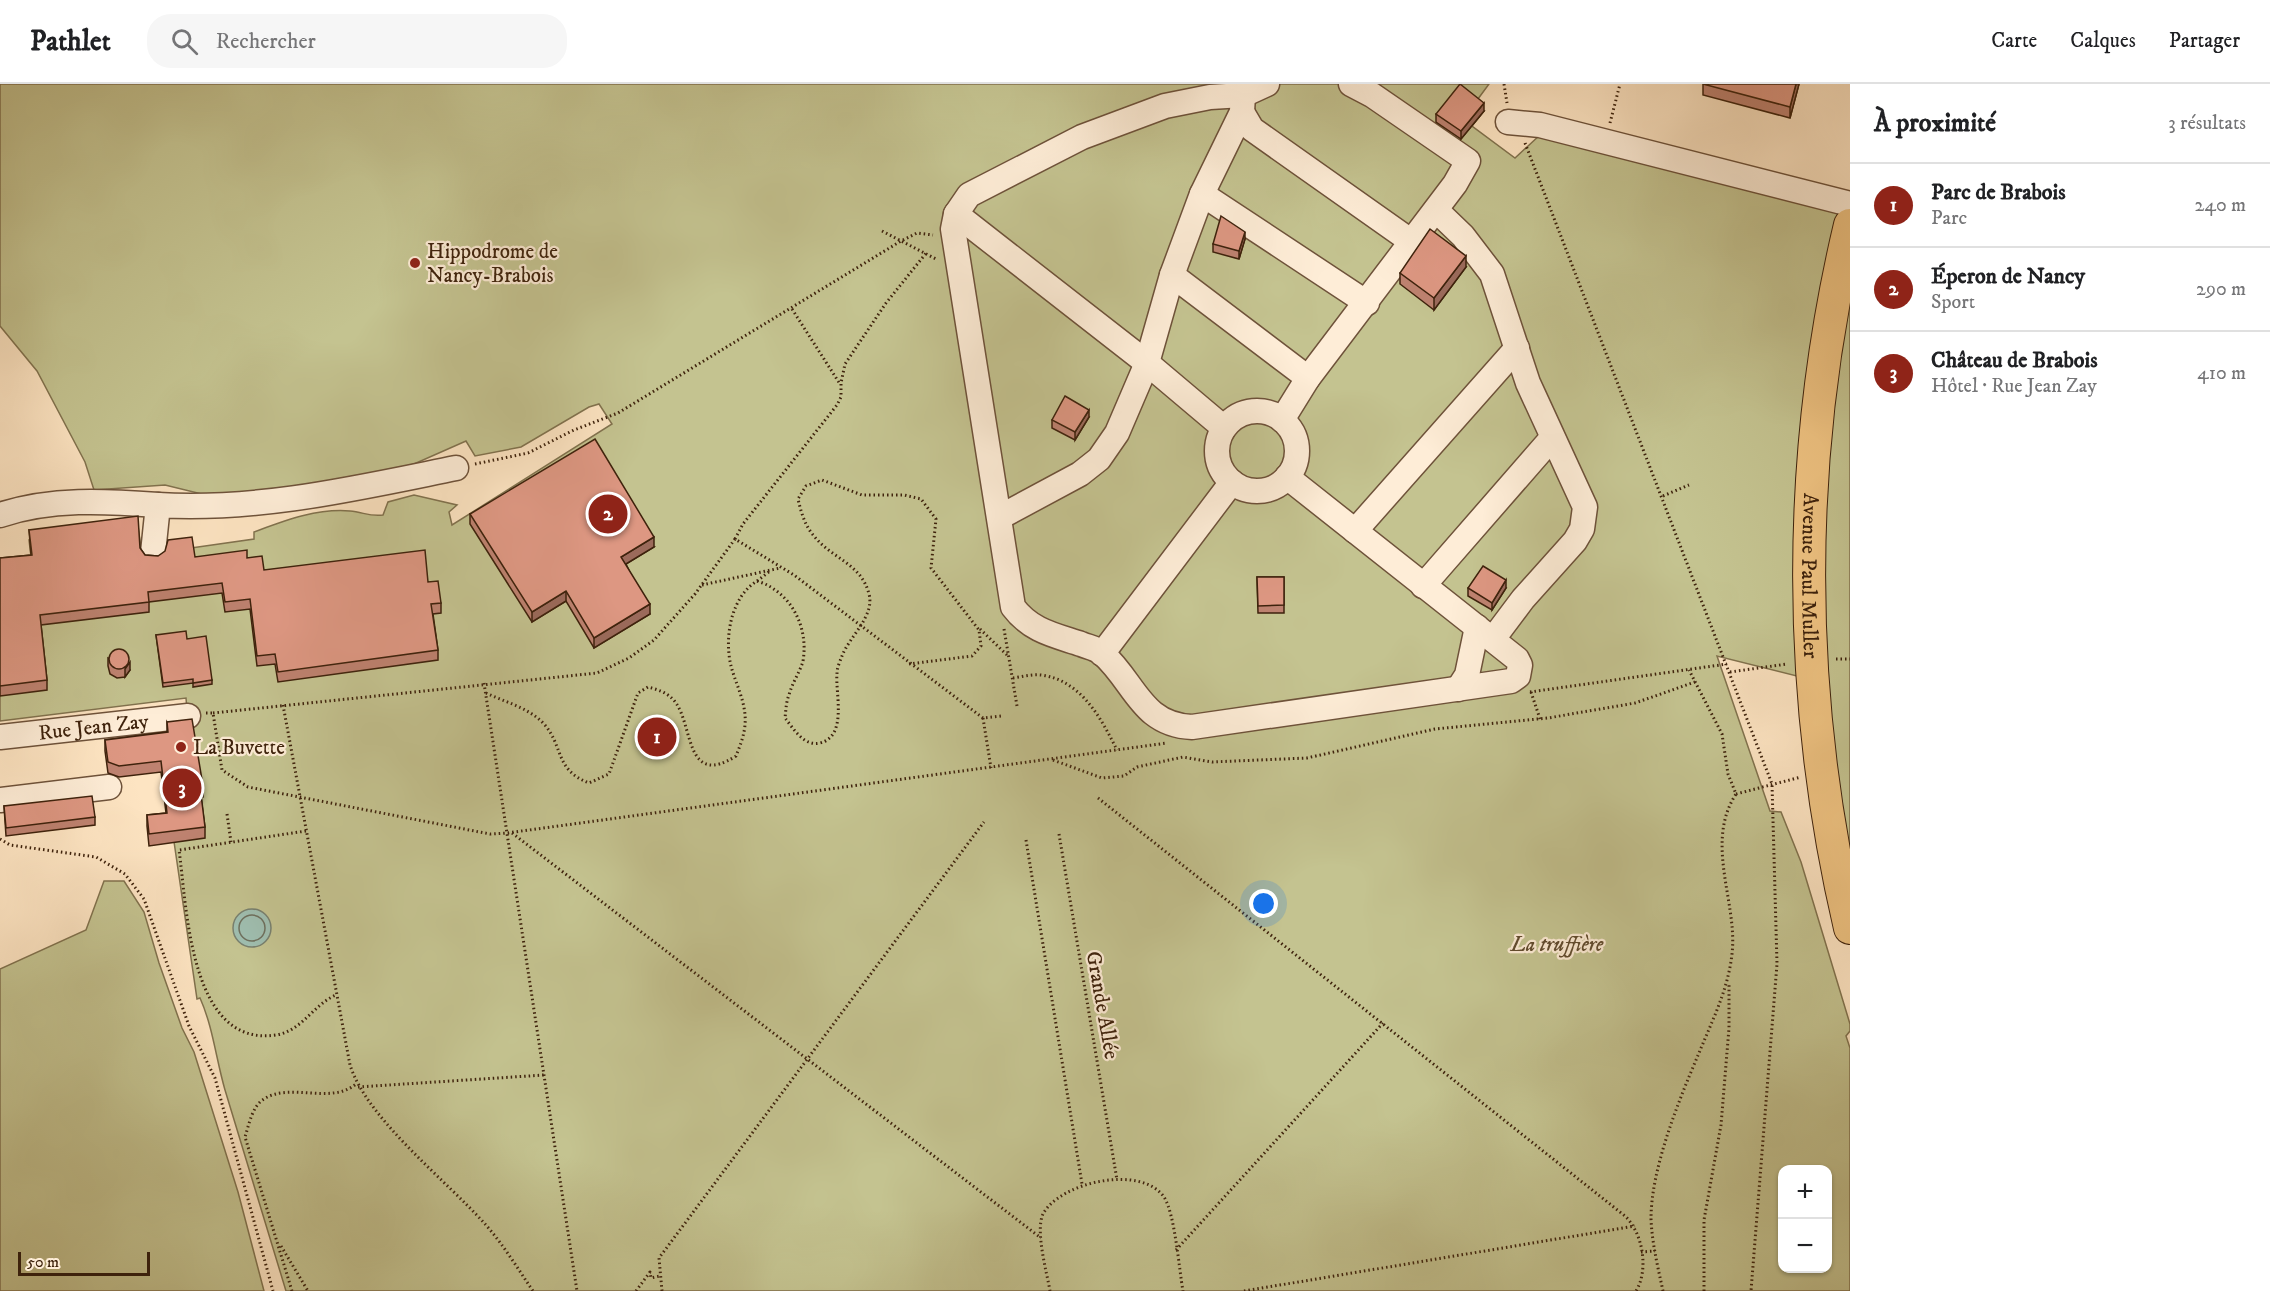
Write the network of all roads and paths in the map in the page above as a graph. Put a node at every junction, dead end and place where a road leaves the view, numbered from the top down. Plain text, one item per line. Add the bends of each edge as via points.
1 (1267, 84) edge
2 (1352, 84) edge
3 (1620, 84) edge
4 (1243, 104) junction
5 (1508, 122) joint
6 (1606, 141) junction
7 (1202, 194) junction
8 (1850, 204) edge
9 (1436, 210) junction
10 (956, 214) junction
11 (1850, 225) edge
12 (882, 231) dead end
13 (903, 240) junction
14 (941, 242) dead end
15 (1412, 242) junction
16 (927, 252) junction
17 (945, 265) dead end
18 (1172, 275) junction
19 (1367, 303) junction
20 (792, 308) junction
21 (1516, 348) junction
22 (1147, 363) junction
23 (1308, 378) junction
24 (840, 386) junction
25 (1282, 420) junction
26 (1224, 428) junction
27 (1552, 438) junction
28 (456, 468) joint
29 (1287, 477) junction
30 (1232, 482) junction
31 (1689, 485) dead end
32 (1663, 496) junction
33 (158, 505) junction
34 (0, 515) edge
35 (1000, 517) junction
36 (1355, 531) junction
37 (735, 539) junction
38 (153, 553) edge
39 (782, 567) junction
40 (772, 570) junction
41 (757, 581) junction
42 (702, 585) junction
43 (1423, 586) junction
44 (1003, 622) dead end
45 (975, 623) junction
46 (861, 624) junction
47 (1485, 633) junction
48 (1102, 654) junction
49 (1009, 657) junction
50 (1811, 661) junction
51 (909, 664) junction
52 (1688, 670) dead end
53 (1730, 672) junction
54 (1012, 678) junction
55 (1695, 682) junction
56 (484, 683) junction
57 (1458, 689) junction
58 (1531, 692) dead end
59 (486, 693) junction
60 (283, 705) junction
61 (1017, 705) dead end
62 (213, 713) junction
63 (188, 716) joint
64 (1001, 716) dead end
65 (983, 718) junction
66 (1540, 719) junction
67 (0, 736) edge
68 (1118, 750) dead end
69 (1053, 760) dead end
70 (991, 768) dead end
71 (964, 772) dead end
72 (1822, 772) junction
73 (1772, 784) junction
74 (109, 787) dead end
75 (1736, 794) junction
76 (300, 797) junction
77 (1098, 798) dead end
78 (0, 800) edge
79 (227, 814) dead end
80 (984, 822) dead end
81 (306, 831) junction
82 (509, 833) junction
83 (1059, 834) dead end
84 (0, 839) edge
85 (1026, 840) dead end
86 (231, 842) junction
87 (1850, 928) edge
88 (1729, 974) junction
89 (336, 995) junction
90 (1383, 1023) junction
91 (807, 1058) junction
92 (544, 1075) junction
93 (357, 1085) junction
94 (1117, 1180) junction
95 (1082, 1184) junction
96 (1635, 1226) junction
97 (1041, 1238) junction
98 (278, 1242) junction
99 (1176, 1250) junction
100 (1655, 1251) junction
101 (1641, 1252) junction
102 (660, 1276) junction
103 (273, 1291) edge
104 (292, 1291) edge
105 (308, 1291) edge
106 (533, 1291) edge
107 (577, 1291) edge
108 (636, 1291) edge
109 (662, 1291) edge
110 (1050, 1291) edge
111 (1183, 1291) edge
112 (1244, 1291) edge
113 (1636, 1291) edge
114 (1663, 1291) edge
115 (1704, 1291) edge
116 (1751, 1291) edge

1 - 4 street
2 - 9 street via 1468,161
3 - 6 path
4 - 7 street
4 - 10 street via 1210,97 1122,120 969,195
4 - 15 street via 1252,129
5 - 6 street via 1540,125
5 - 32 path via 1525,141
6 - 8 street
7 - 18 street
7 - 19 street
9 - 15 street
9 - 21 street via 1463,236 1492,274
10 - 22 street
10 - 35 street via 953,229 961,286
11 - 50 main road, Avenue Paul Muller via 1817,420 1810,521
12 - 13 path
13 - 14 path via 917,233 932,234
13 - 16 path
13 - 20 path
15 - 19 street
16 - 17 path
16 - 24 path via 845,364
18 - 22 street
18 - 23 street
19 - 23 street
20 - 24 path
20 - 28 path via 618,413 528,453
21 - 27 street
21 - 36 street
22 - 26 street
22 - 35 street via 1117,433 1099,459 1080,474
23 - 25 street
24 - 37 path via 837,405
25 - 26 street via 1268,412 1252,411 1236,416
25 - 29 street via 1290,427 1297,447
26 - 30 street via 1218,444 1218,462
27 - 43 street
27 - 47 street via 1585,507 1582,529 1522,599
28 - 33 street via 329,494 266,502 196,507
29 - 30 street via 1261,490
29 - 36 street
30 - 48 street
31 - 32 path
32 - 53 path
33 - 34 street via 57,503
33 - 38 street
35 - 48 street via 1013,607 1038,630
36 - 43 street
37 - 39 path
37 - 42 path
39 - 40 path
39 - 46 path
40 - 41 path
40 - 42 path
41 - 46 path via 773,586 798,615 804,637 803,662 788,695 785,718 808,742 824,742 835,728 837,672 845,648
41 - 59 path via 741,595 732,612 730,663 745,723 736,756 722,765 700,760 688,742 676,703 667,694 648,687 638,693 609,774 589,783 569,773 545,724
42 - 56 path via 654,640 614,665 578,677
43 - 47 street
44 - 49 path
45 - 46 path via 931,568 936,519 921,500 904,495 862,495 822,480 813,482 800,492 801,509 814,537 863,578 870,606
45 - 49 path
45 - 51 path via 981,646 972,656
46 - 51 path
47 - 57 street
47 - 57 street via 1517,659 1518,676 1511,681
48 - 57 street via 1147,708 1177,726
49 - 54 path
50 - 53 path
50 - 72 main road, Avenue Paul Muller
51 - 65 path
52 - 55 path
53 - 73 path
54 - 61 path
54 - 68 path via 1040,675 1064,682 1098,712
55 - 66 path via 1635,703
55 - 75 path via 1722,734 1728,774
56 - 59 path
56 - 60 path
58 - 66 path
59 - 82 path
60 - 62 path
60 - 76 path
62 - 63 path
62 - 76 path via 222,770 248,788
63 - 67 street, Rue Jean Zay
64 - 65 path
65 - 70 path
66 - 69 path via 1435,729 1307,758 1212,762 1183,757 1137,767 1124,776 1102,778
71 - 82 path
72 - 73 path
72 - 87 main road, Avenue Paul Muller
73 - 75 path
73 - 116 path via 1777,964
74 - 78 street
75 - 88 path via 1724,812 1722,856 1733,951
76 - 81 path
76 - 82 path via 490,834
77 - 90 path
79 - 86 path
80 - 91 path
81 - 86 path
81 - 89 path
82 - 91 path
82 - 92 path
83 - 94 path, Grande Allée
84 - 103 path via 10,845 96,857 125,874 137,887 150,913 189,1026 214,1078
85 - 95 path
86 - 89 path via 179,850 198,973 213,1006 242,1029 263,1036 278,1035 302,1023
88 - 100 path via 1668,1134 1651,1218
88 - 115 path via 1721,1125 1704,1220
89 - 93 path
90 - 96 path
90 - 99 path
91 - 97 path
91 - 102 path via 659,1258
92 - 93 path
92 - 107 path
93 - 98 path via 346,1091 277,1094 263,1099 253,1113 245,1137
93 - 106 path via 372,1107 487,1226
94 - 95 path
94 - 99 path via 1144,1183 1164,1198
95 - 97 path via 1045,1211
96 - 101 path
96 - 112 path
97 - 110 path
98 - 104 path
98 - 105 path
99 - 111 path
100 - 101 path
100 - 114 path
101 - 113 path via 1642,1281
102 - 108 path via 651,1278 650,1272
102 - 109 path

